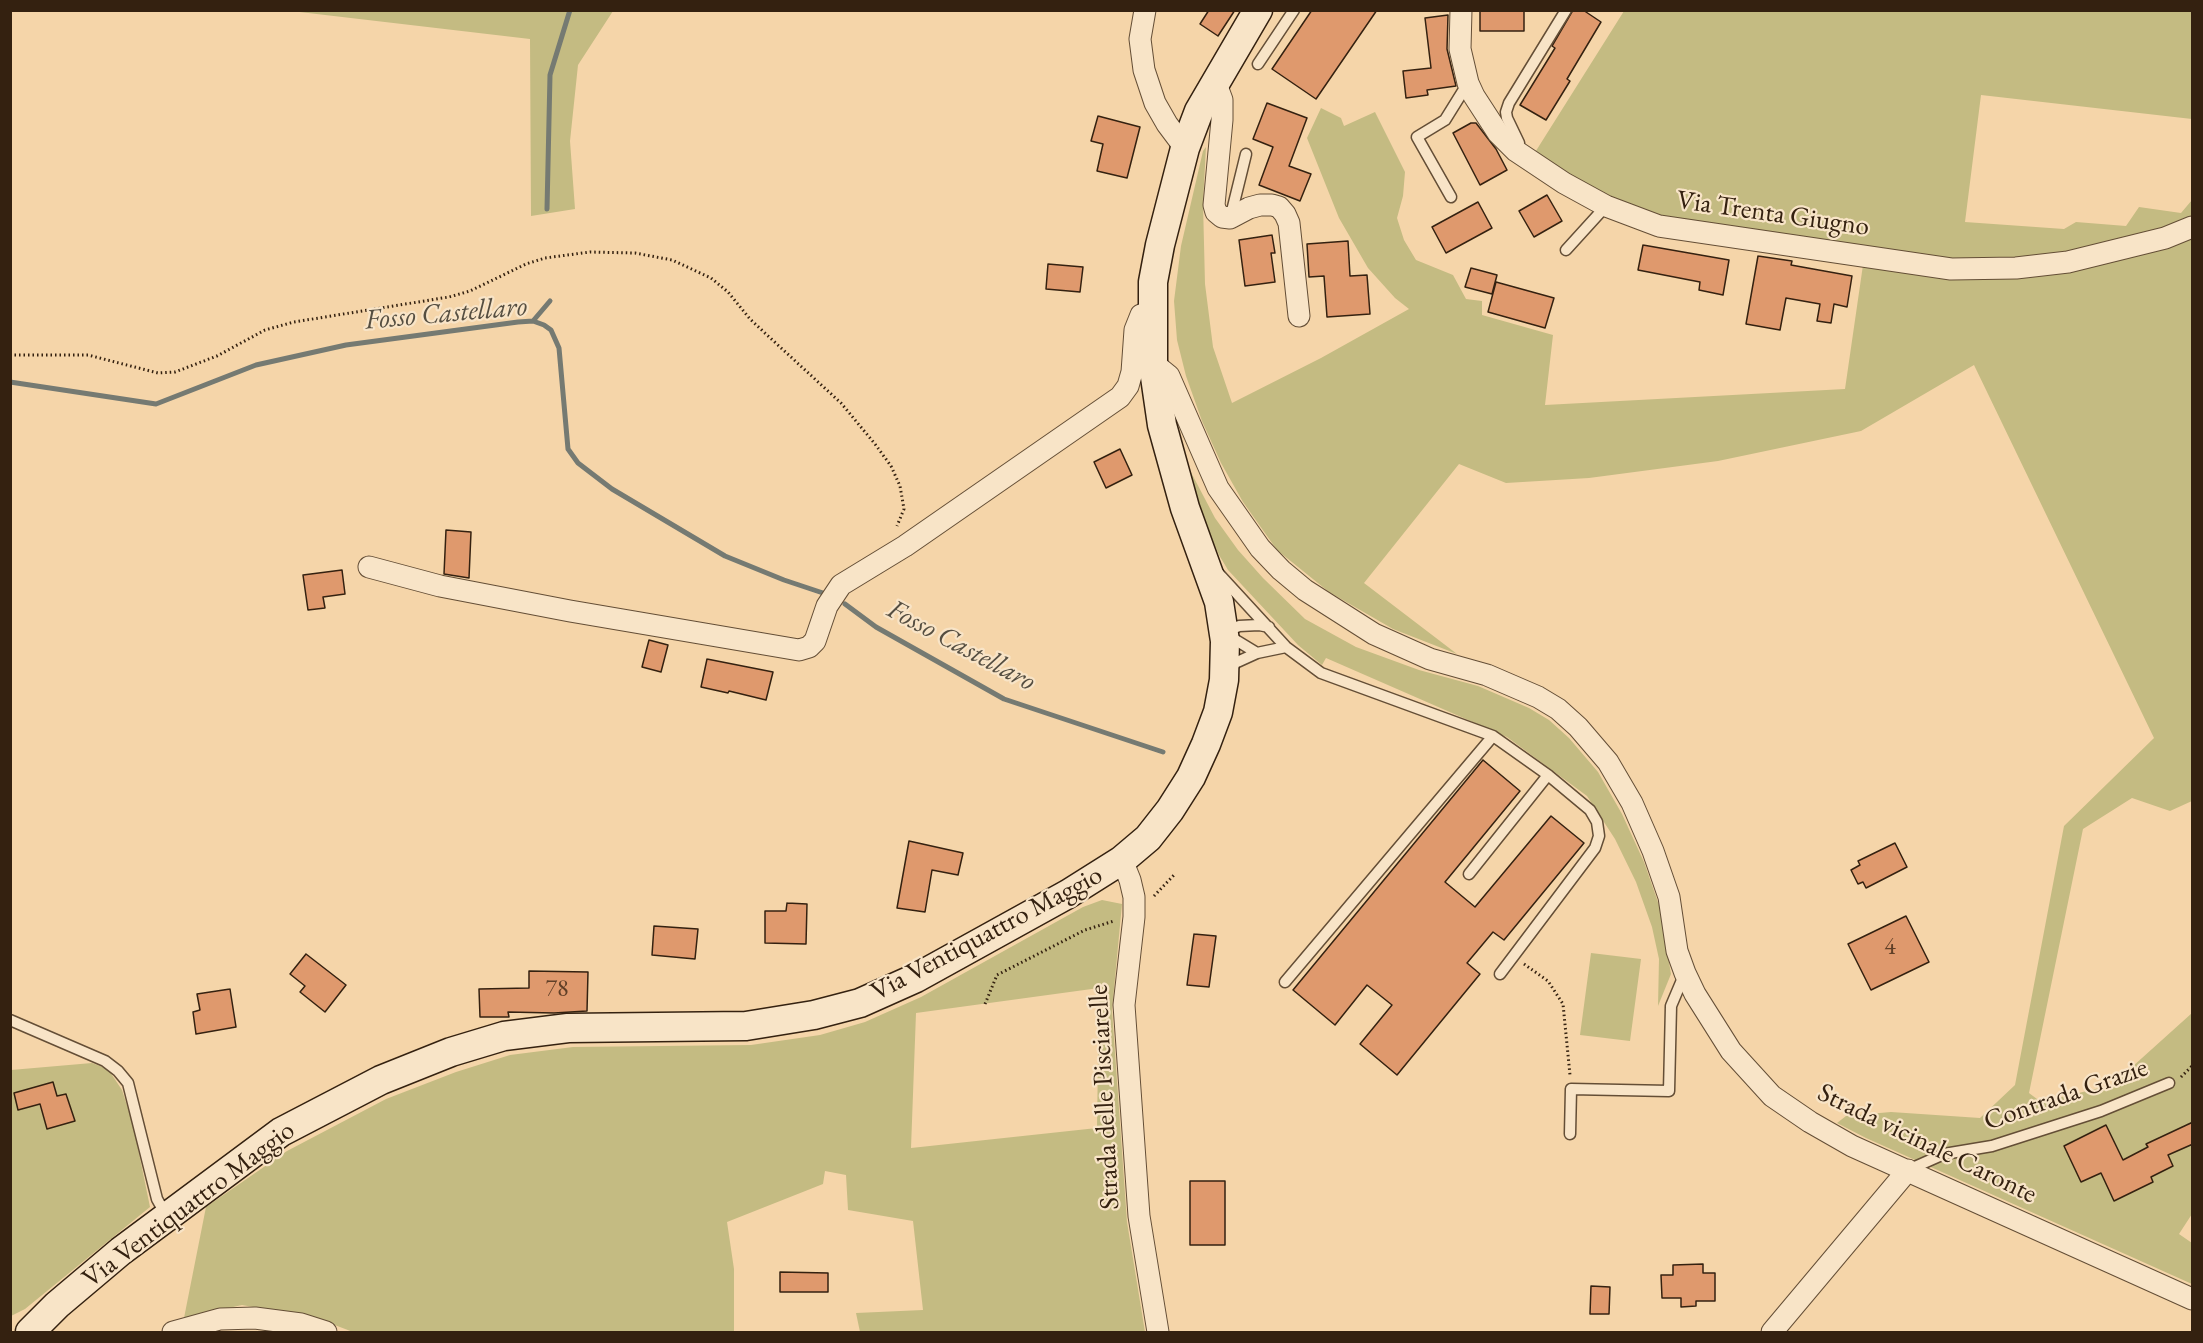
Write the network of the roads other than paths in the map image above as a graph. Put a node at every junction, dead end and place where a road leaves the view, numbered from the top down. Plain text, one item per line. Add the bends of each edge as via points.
1 (1145, 10) edge
2 (1258, 10) edge
3 (1294, 10) edge
4 (1461, 10) edge
5 (1566, 10) edge
6 (1258, 64) dead end
7 (1215, 81) junction
8 (1468, 83) junction
9 (1185, 148) junction
10 (1516, 152) junction
11 (1246, 154) dead end
12 (1451, 197) dead end
13 (1606, 206) junction
14 (1230, 218) junction
15 (2193, 227) edge
16 (1566, 250) dead end
17 (1153, 310) junction
18 (1299, 316) dead end
19 (1153, 363) junction
20 (1201, 555) junction
21 (369, 567) dead end
22 (1269, 627) junction
23 (1224, 633) junction
24 (1286, 647) junction
25 (1257, 653) junction
26 (1224, 680) junction
27 (1493, 736) junction
28 (1548, 775) junction
29 (1122, 860) junction
30 (1468, 874) dead end
31 (1685, 973) junction
32 (1500, 974) dead end
33 (1285, 982) dead end
34 (10, 1020) edge
35 (2169, 1083) dead end
36 (1570, 1134) dead end
37 (1908, 1170) junction
38 (167, 1215) junction
39 (2193, 1299) edge
40 (30, 1332) edge
41 (173, 1332) edge
42 (326, 1332) edge
43 (1158, 1332) edge
44 (1772, 1332) edge

1 - 9 street via 1140,39 1144,69 1155,103
2 - 7 main road, Via Ventiquattro Maggio
3 - 6 lane
4 - 8 street, Via Trenta Giugno via 1460,49
5 - 10 lane via 1509,103 1507,118 1519,143
7 - 9 main road, Via Ventiquattro Maggio
7 - 14 street via 1222,100 1222,120 1214,205 1222,217
8 - 10 street, Via Trenta Giugno via 1498,133
8 - 12 lane via 1445,120 1417,137
9 - 17 main road, Via Ventiquattro Maggio via 1160,245
10 - 13 street, Via Trenta Giugno
11 - 14 lane
13 - 15 street, Via Trenta Giugno via 1659,226 1951,269 2068,262 2112,253
13 - 16 lane
14 - 18 street via 1260,205 1279,207 1286,214
17 - 19 main road, Via Ventiquattro Maggio
17 - 21 street via 1141,315 1135,330 1130,379 1120,397 841,585 809,647 799,650 462,590
19 - 20 main road, Via Ventiquattro Maggio via 1162,425
19 - 31 street, Strada vicinale Caronte via 1169,376 1218,488 1239,521 1281,570 1374,634 1430,659 1487,675 1538,697 1578,727 1608,762 1653,851 1669,897 1677,951
20 - 22 lane
20 - 23 main road, Via Ventiquattro Maggio via 1219,602
22 - 23 lane via 1239,626
22 - 24 lane
23 - 25 lane
23 - 26 main road, Via Ventiquattro Maggio
24 - 25 lane
24 - 27 lane via 1321,673
25 - 26 lane via 1236,663
26 - 29 main road, Via Ventiquattro Maggio via 1218,712 1191,777 1148,838
27 - 28 lane
27 - 33 lane
28 - 30 lane
28 - 32 lane via 1590,810 1599,836 1595,848
29 - 38 main road, Via Ventiquattro Maggio via 916,978 860,1003 746,1026 568,1028 504,1036 451,1052 381,1080 281,1132
29 - 43 street, Strada delle Pisciarelle via 1134,897 1125,1005 1139,1216
31 - 36 lane via 1671,1006 1669,1091 1571,1089
31 - 37 street, Strada vicinale Caronte via 1731,1051 1772,1096 1852,1146
34 - 38 lane via 105,1061 128,1083 157,1199
35 - 37 lane, Contrada Grazie via 2090,1114 1992,1146 1944,1155
37 - 39 street, Strada vicinale Caronte
37 - 44 street
38 - 40 main road, Via Ventiquattro Maggio via 90,1276
41 - 42 street via 220,1319 255,1318 301,1324

